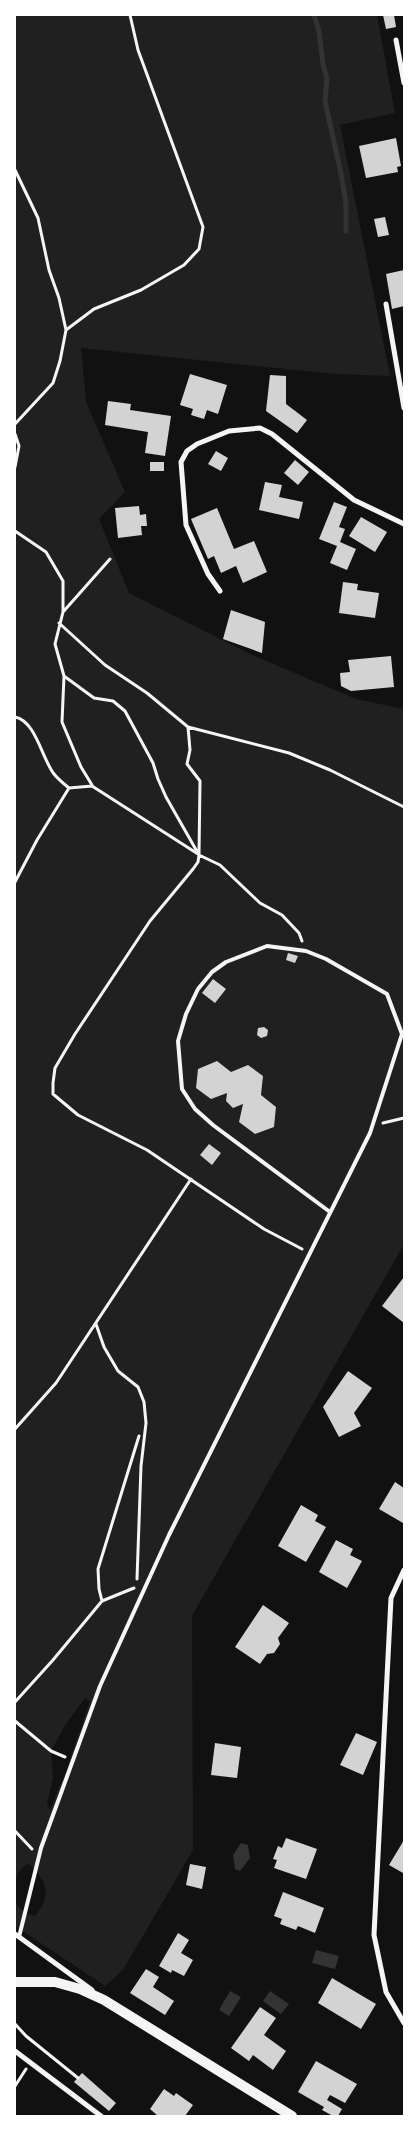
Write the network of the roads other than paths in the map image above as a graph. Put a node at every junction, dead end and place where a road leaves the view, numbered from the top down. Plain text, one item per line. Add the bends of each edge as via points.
1 (396, 40) dead end
2 (404, 82) edge
3 (386, 304) dead end
4 (404, 408) edge
5 (404, 524) edge
6 (220, 591) dead end
7 (330, 1212) junction
8 (404, 1570) edge
9 (17, 1935) edge
10 (15, 1982) edge
11 (104, 2000) junction
12 (404, 2023) edge
13 (15, 2051) edge
14 (101, 2116) edge
15 (292, 2116) edge

1 - 2 street
3 - 4 street
5 - 6 street via 354,500 272,434 260,428 229,430 186,451 181,462 186,525 208,574
7 - 7 lane via 372,1125 402,1034 387,994 326,959 306,951 267,946 226,962 198,988 178,1041 182,1089 195,1109
7 - 9 lane via 169,1535 100,1686 38,1857
8 - 12 street via 392,1598 374,1935 386,1992
9 - 11 street
10 - 11 main road via 55,1982
11 - 15 main road
13 - 14 street

